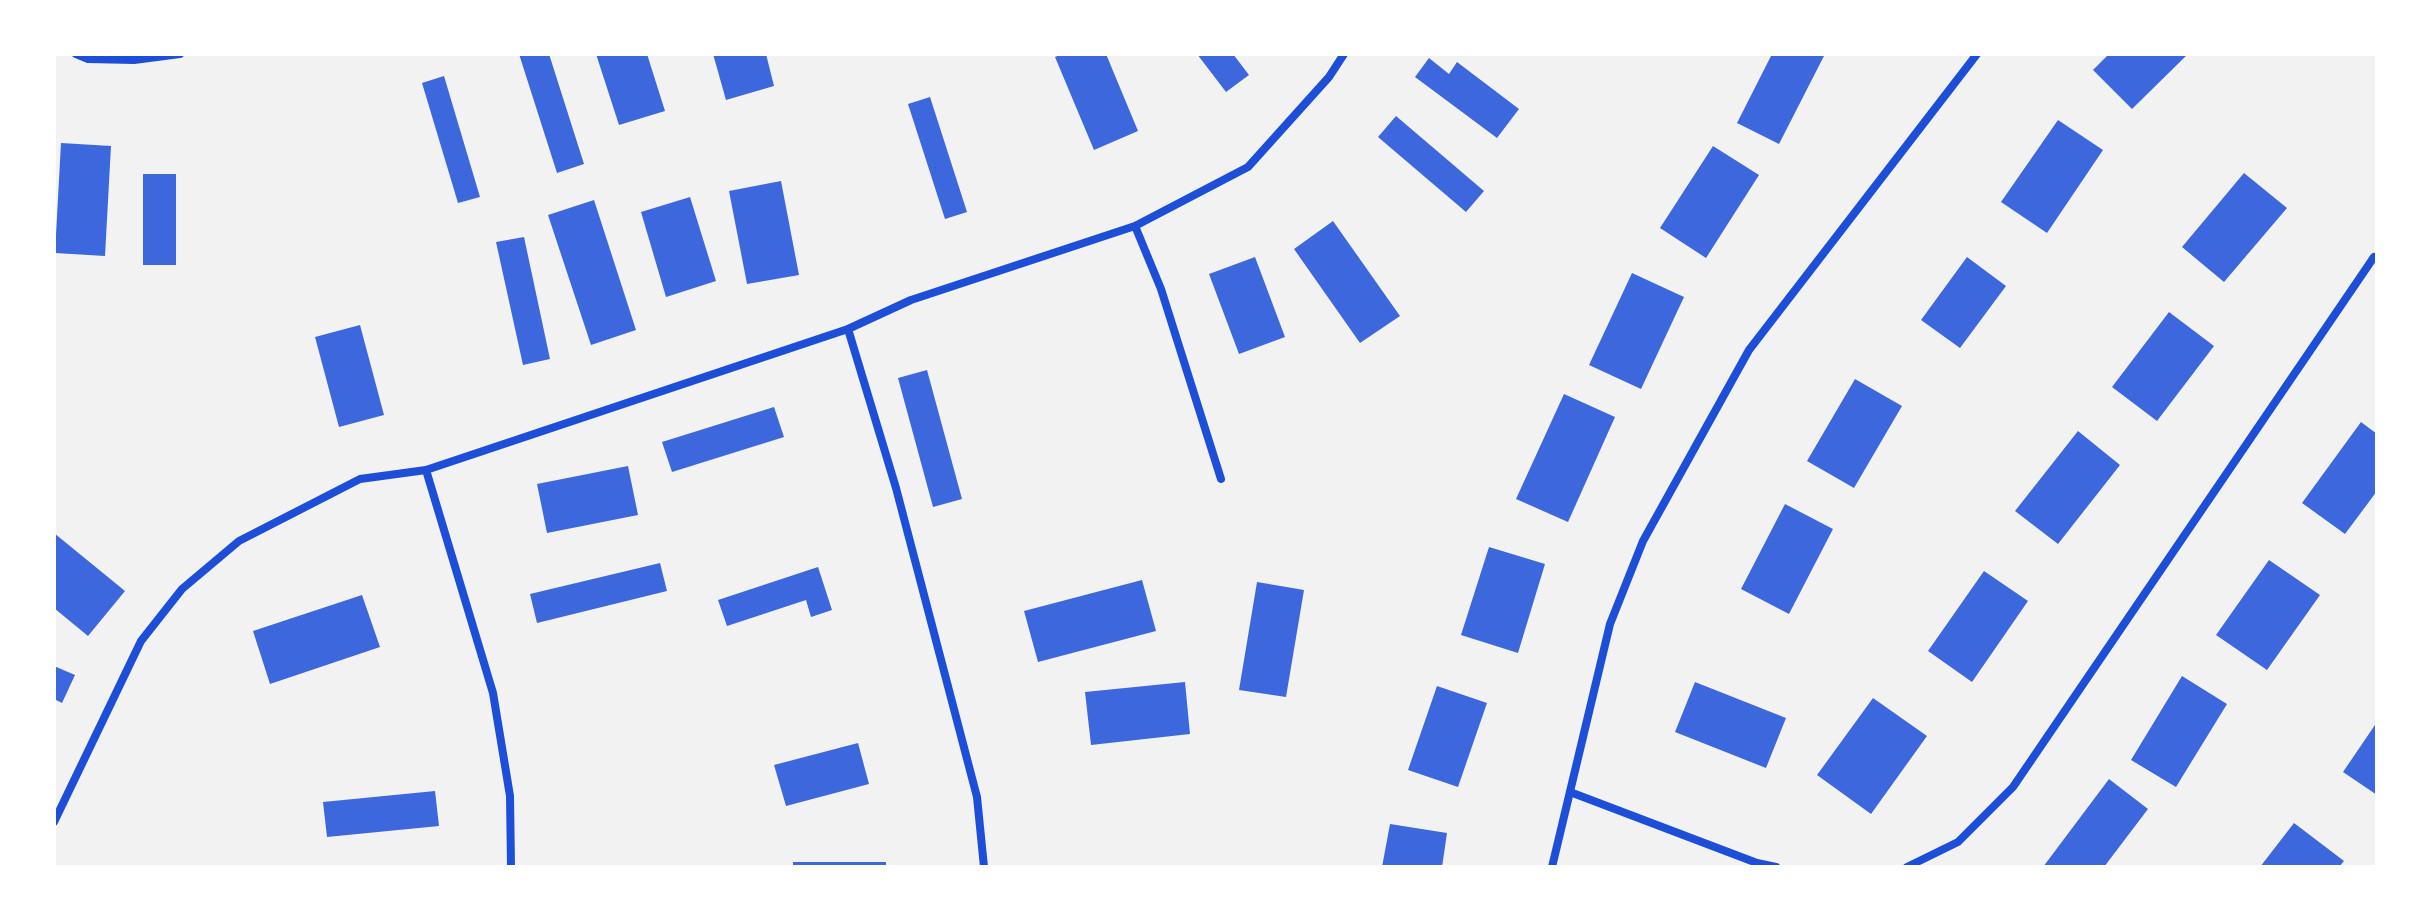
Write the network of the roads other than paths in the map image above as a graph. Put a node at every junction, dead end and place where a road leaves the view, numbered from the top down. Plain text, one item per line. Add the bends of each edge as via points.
1 (76, 54) edge
2 (180, 54) edge
3 (1344, 54) edge
4 (1977, 54) edge
5 (1135, 226) junction
6 (2374, 257) dead end
7 (848, 329) junction
8 (426, 470) junction
9 (1221, 479) dead end
10 (1570, 792) junction
11 (54, 822) edge
12 (511, 867) edge
13 (984, 867) edge
14 (1552, 867) edge
15 (1776, 867) edge
16 (1907, 867) edge

1 - 2 street via 134,60
3 - 5 street via 1248,167
4 - 10 street via 1749,350 1643,541 1610,624
5 - 7 street via 911,300
5 - 9 street via 1161,289
6 - 16 street via 2013,787 1958,842
7 - 8 street
7 - 13 street via 896,488 977,797
8 - 11 street via 360,479 239,541 182,589 141,641
8 - 12 street via 493,693 510,796
10 - 14 street
10 - 15 street

